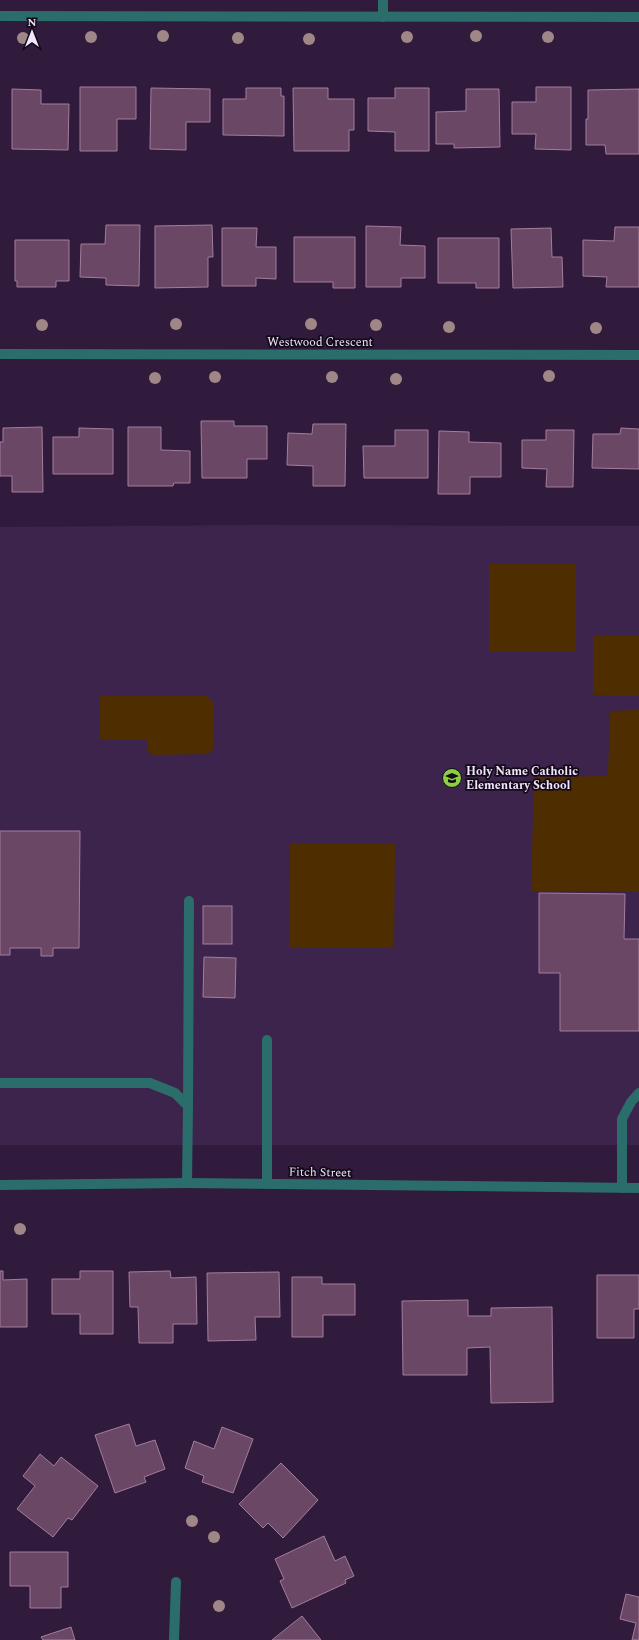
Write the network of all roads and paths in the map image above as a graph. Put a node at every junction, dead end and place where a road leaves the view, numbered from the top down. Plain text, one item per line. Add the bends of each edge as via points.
1 (383, 0) edge
2 (0, 16) edge
3 (383, 17) junction
4 (639, 17) edge
5 (0, 354) edge
6 (639, 355) edge
7 (189, 900) dead end
8 (267, 1040) dead end
9 (0, 1083) edge
10 (639, 1093) edge
11 (188, 1106) junction
12 (186, 1183) junction
13 (267, 1184) junction
14 (0, 1185) edge
15 (622, 1188) junction
16 (639, 1188) edge
17 (176, 1582) dead end
18 (174, 1640) edge

1 - 3 street
2 - 3 street
3 - 4 street
5 - 6 street, Westwood Crescent
7 - 11 street
8 - 13 street
9 - 11 street via 150,1083 175,1093
10 - 15 street via 622,1119
11 - 12 street
12 - 13 street, Fitch Street
12 - 14 street, Fitch Street
13 - 15 street, Fitch Street
15 - 16 street, Fitch Street
17 - 18 street

